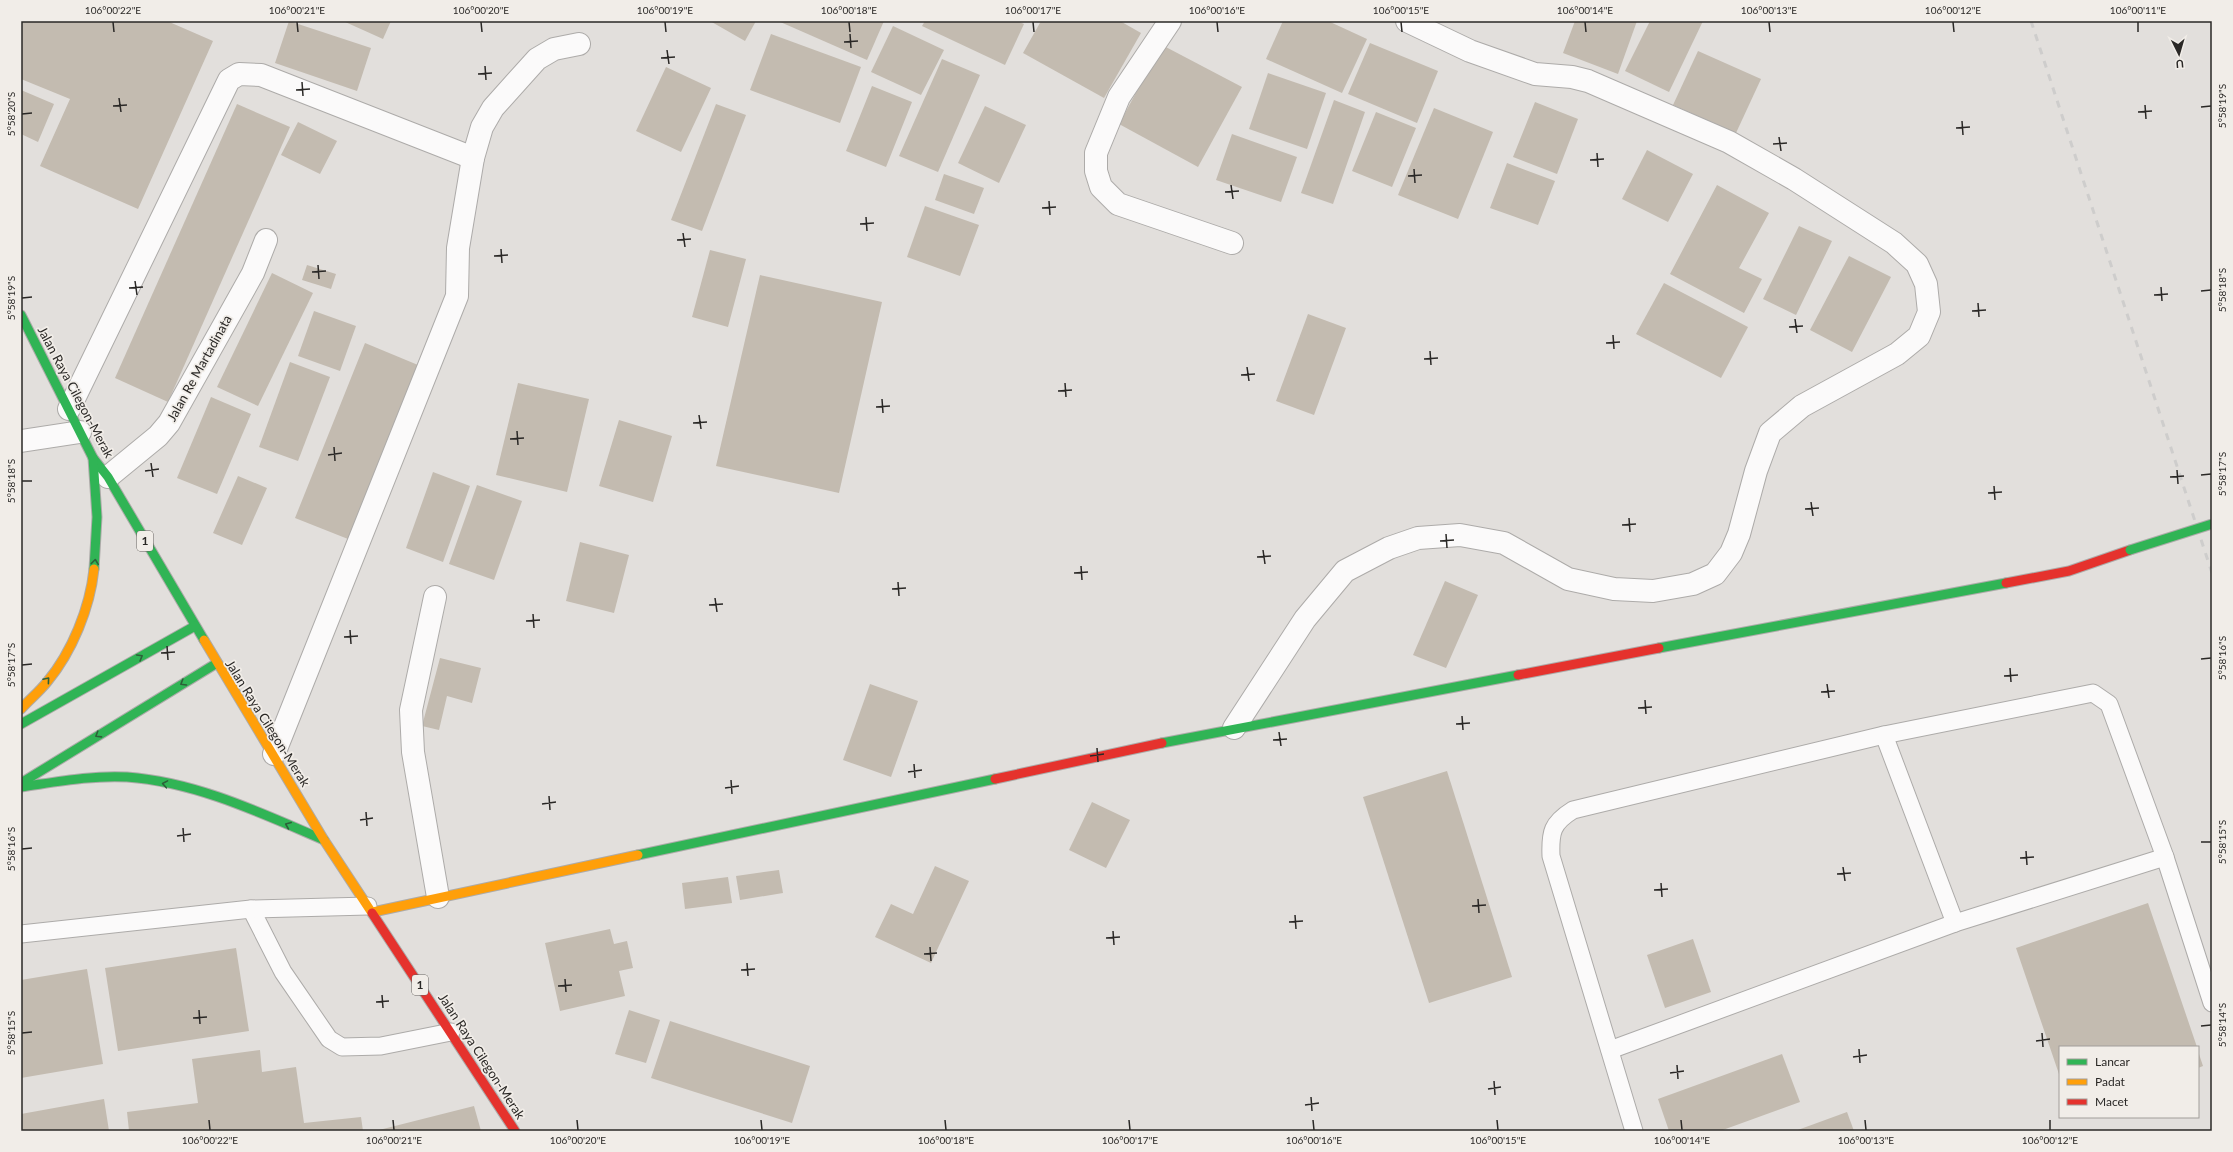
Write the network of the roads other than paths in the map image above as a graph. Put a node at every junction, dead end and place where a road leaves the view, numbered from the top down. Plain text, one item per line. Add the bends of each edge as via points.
1 (1170, 21) edge
2 (1407, 21) edge
3 (579, 44) dead end
4 (473, 158) junction
5 (266, 240) dead end
6 (1232, 243) dead end
7 (21, 315) edge
8 (69, 409) junction
9 (80, 432) junction
10 (21, 441) edge
11 (93, 458) junction
12 (108, 477) junction
13 (2212, 524) edge
14 (436, 597) dead end
15 (195, 626) junction
16 (217, 663) junction
17 (21, 709) edge
18 (21, 724) edge
19 (1234, 728) junction
20 (1884, 735) junction
21 (274, 754) junction
22 (21, 783) edge
23 (21, 787) edge
24 (324, 840) junction
25 (2165, 857) junction
26 (438, 897) junction
27 (251, 909) junction
28 (371, 909) junction
29 (1955, 923) junction
30 (21, 934) edge
31 (2212, 1003) edge
32 (451, 1032) junction
33 (1610, 1050) junction
34 (515, 1131) edge
35 (1634, 1131) edge

1 - 6 street via 1119,97 1096,153 1096,172 1101,187 1118,204
2 - 19 street via 1470,51 1535,74 1588,81 1729,142 1794,179 1894,243 1917,264 1926,284 1929,312 1919,336 1897,354 1802,406 1770,433 1756,470 1734,547 1715,574 1693,584 1653,591 1614,589 1568,579 1504,543 1460,535 1418,538 1389,548 1345,571 1305,618
3 - 4 street via 554,50 538,59 522,75 493,108
4 - 8 street via 261,75 239,74 229,80
4 - 21 street via 458,248 457,296
5 - 12 street, Jalan Re Martadinata via 253,273 169,423 158,436
7 - 8 main road, Jalan Raya Cilegon-Merak / 1
8 - 9 main road, Jalan Raya Cilegon-Merak / 1
9 - 10 street
9 - 11 main road, Jalan Raya Cilegon-Merak / 1
11 - 12 main road, Jalan Raya Cilegon-Merak / 1
17 -> 11 main road via 50,678 75,636 89,600 96,561 98,523
12 - 15 main road, Jalan Raya Cilegon-Merak / 1
13 - 19 main road, bridge via 2069,572
14 - 26 street via 411,710 413,752
15 - 16 main road, Jalan Raya Cilegon-Merak / 1
18 -> 15 main road
16 - 21 main road, Jalan Raya Cilegon-Merak / 1
16 -> 22 main road
19 - 26 main road
20 - 25 lane via 2092,693 2110,704
20 - 29 lane
20 - 33 lane via 1573,810 1558,819 1550,838 1551,856
21 - 24 main road, Jalan Raya Cilegon-Merak / 1
24 -> 23 main road via 262,813 174,785 128,777 80,779
24 - 28 main road, Jalan Raya Cilegon-Merak / 1
25 - 29 lane
25 - 31 lane
26 - 28 main road
27 - 28 lane
27 - 30 lane
27 - 32 lane via 283,972 329,1039 342,1047 381,1046
28 - 32 main road, Jalan Raya Cilegon-Merak / 1
29 - 33 lane
32 - 34 main road, Jalan Raya Cilegon-Merak / 1
33 - 35 lane

